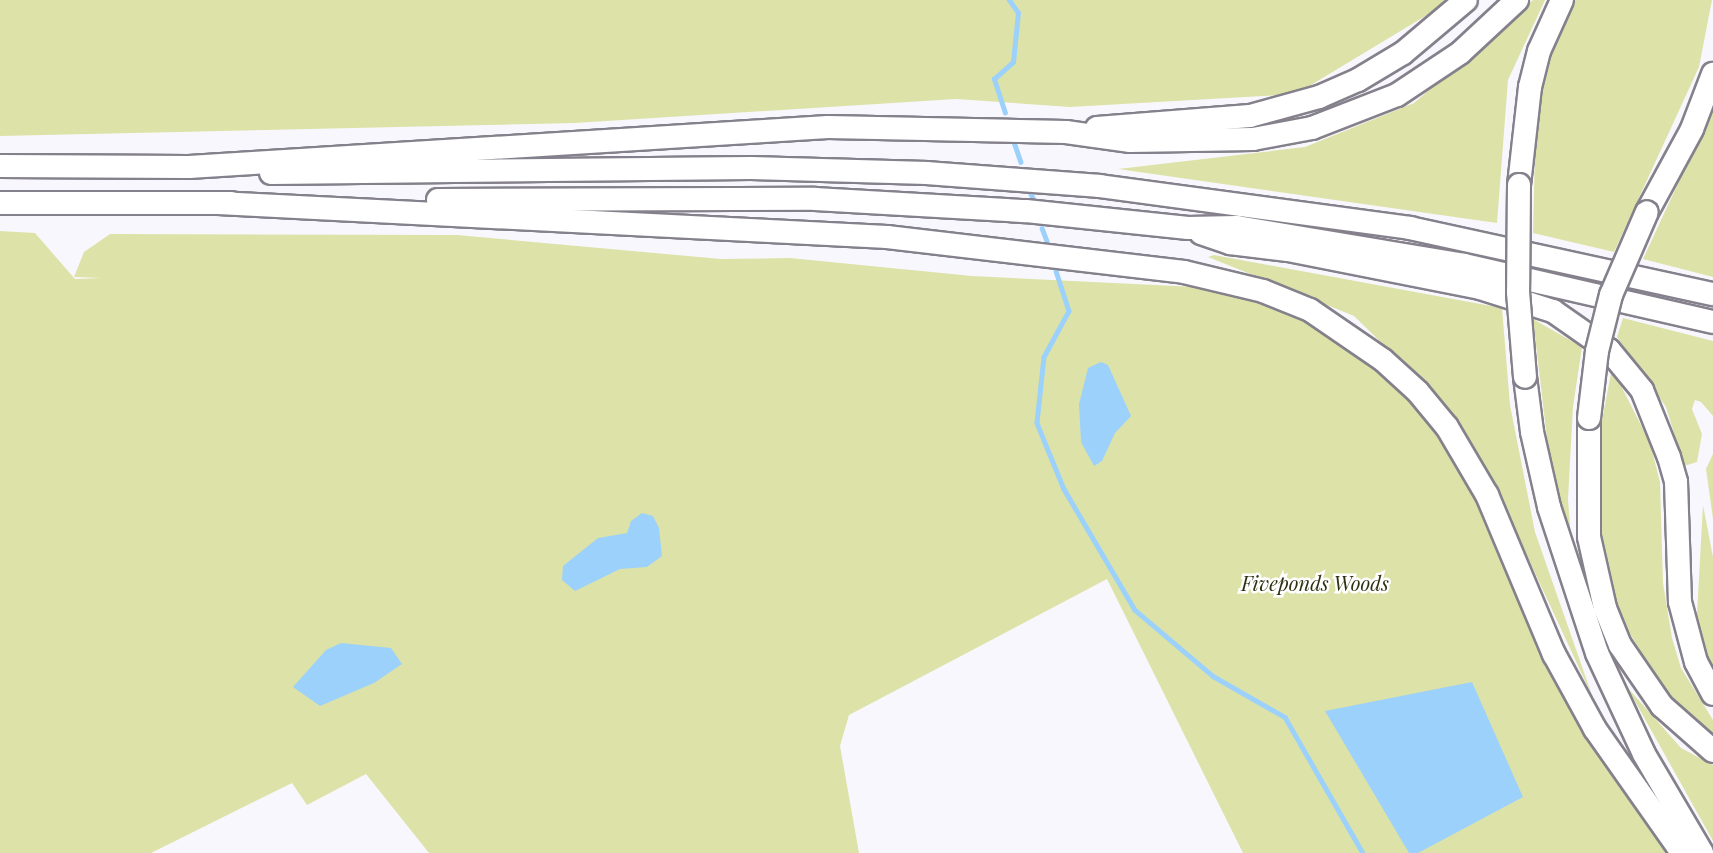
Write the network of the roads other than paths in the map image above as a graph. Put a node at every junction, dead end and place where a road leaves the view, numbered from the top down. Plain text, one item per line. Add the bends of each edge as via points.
1 (1466, 0) edge
2 (1517, 0) edge
3 (1562, 0) edge
4 (1713, 74) edge
5 (1713, 95) edge
6 (1692, 129) junction
7 (1066, 132) junction
8 (0, 166) edge
9 (189, 167) junction
10 (0, 203) edge
11 (218, 203) junction
12 (1188, 228) junction
13 (1713, 294) edge
14 (1713, 322) edge
15 (1713, 694) edge
16 (1713, 752) edge
17 (1682, 853) edge
18 (1702, 853) edge

1 - 7 highway via 1403,53 1358,80 1319,97 1222,120
2 - 7 highway via 1460,53 1428,76 1366,109 1312,128 1253,139 1214,141 1130,141
3 - 18 highway, bridge via 1539,51 1530,87 1519,185 1518,292 1525,377 1541,476 1586,625 1627,721
4 - 6 highway
5 - 6 highway
6 - 16 highway, bridge via 1647,212 1611,295 1589,418 1589,537 1605,608 1620,645 1662,706
7 - 9 highway via 778,128
8 - 9 highway
9 - 13 highway via 247,174 751,168 1078,184 1215,198 1410,228
10 - 11 highway
11 - 12 highway via 804,199 1026,211
11 - 17 highway via 887,237 1184,272 1263,291 1310,310 1383,360 1447,427 1487,495 1554,654 1594,729
12 - 14 highway via 1237,227 1464,265
12 - 15 highway via 1230,243 1288,250 1480,288 1553,311 1609,350 1642,390 1670,457 1676,482 1680,602 1696,662

